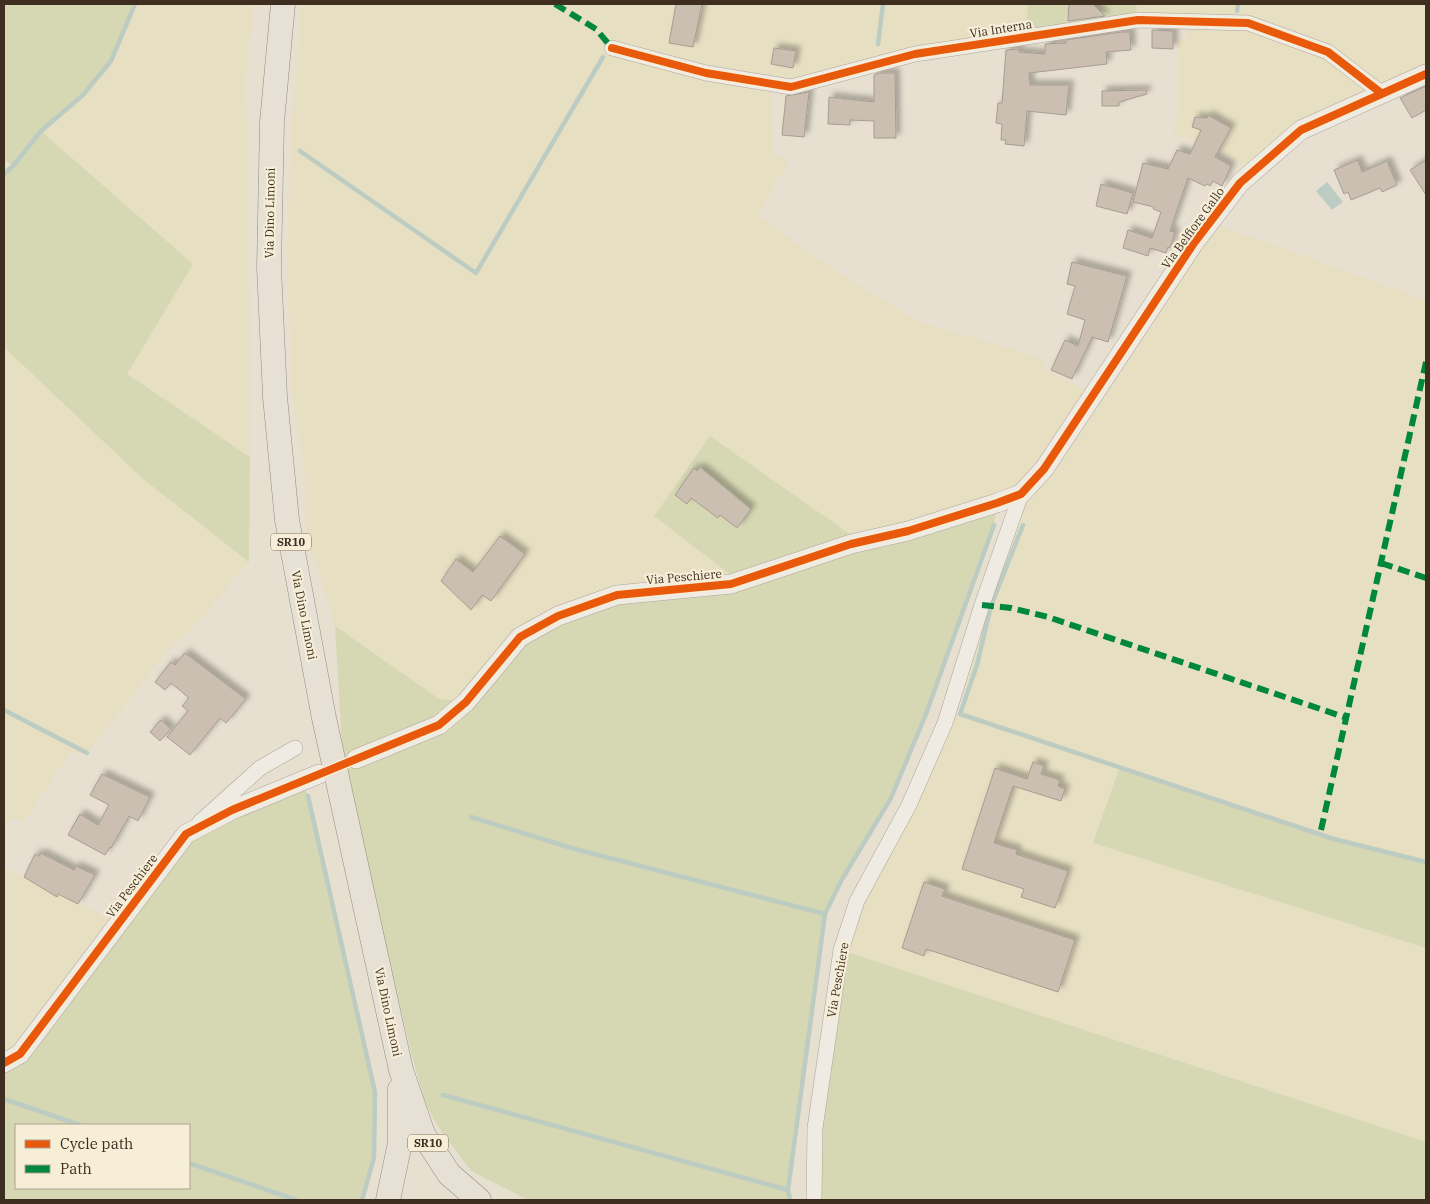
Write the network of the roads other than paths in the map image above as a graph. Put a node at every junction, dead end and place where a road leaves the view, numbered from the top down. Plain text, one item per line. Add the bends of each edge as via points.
1 (283, 4) edge
2 (612, 48) dead end
3 (1426, 74) edge
4 (1381, 93) junction
5 (1044, 468) joint
6 (1020, 494) junction
7 (295, 748) dead end
8 (356, 759) dead end
9 (319, 774) dead end
10 (186, 834) junction
11 (4, 1063) edge
12 (401, 1070) junction
13 (388, 1200) edge
14 (479, 1200) edge
15 (814, 1200) edge

1 - 12 main road, Via Dino Limoni / SR10 via 274,87 269,215 272,353 280,468 320,700
2 - 4 street, Via Interna via 706,73 791,87 915,54 1138,20 1248,23 1328,52
3 - 4 street, Via Belfiore Gallo
4 - 5 street, Via Belfiore Gallo via 1301,130 1240,183 1194,243
5 - 6 street, Via Peschiere
6 - 8 street, Via Peschiere via 908,531 850,544 732,584 617,595 558,616 520,637 466,702 439,725
6 - 15 street, Via Peschiere via 945,723 909,805 857,901 841,950 815,1128
7 - 10 street, Via Peschiere via 260,768
9 - 10 street, Via Peschiere via 232,810
10 - 11 street, Via Peschiere via 20,1054
12 - 13 main road, SR10 via 400,1143
12 - 14 main road, SR10 via 428,1142 449,1174

